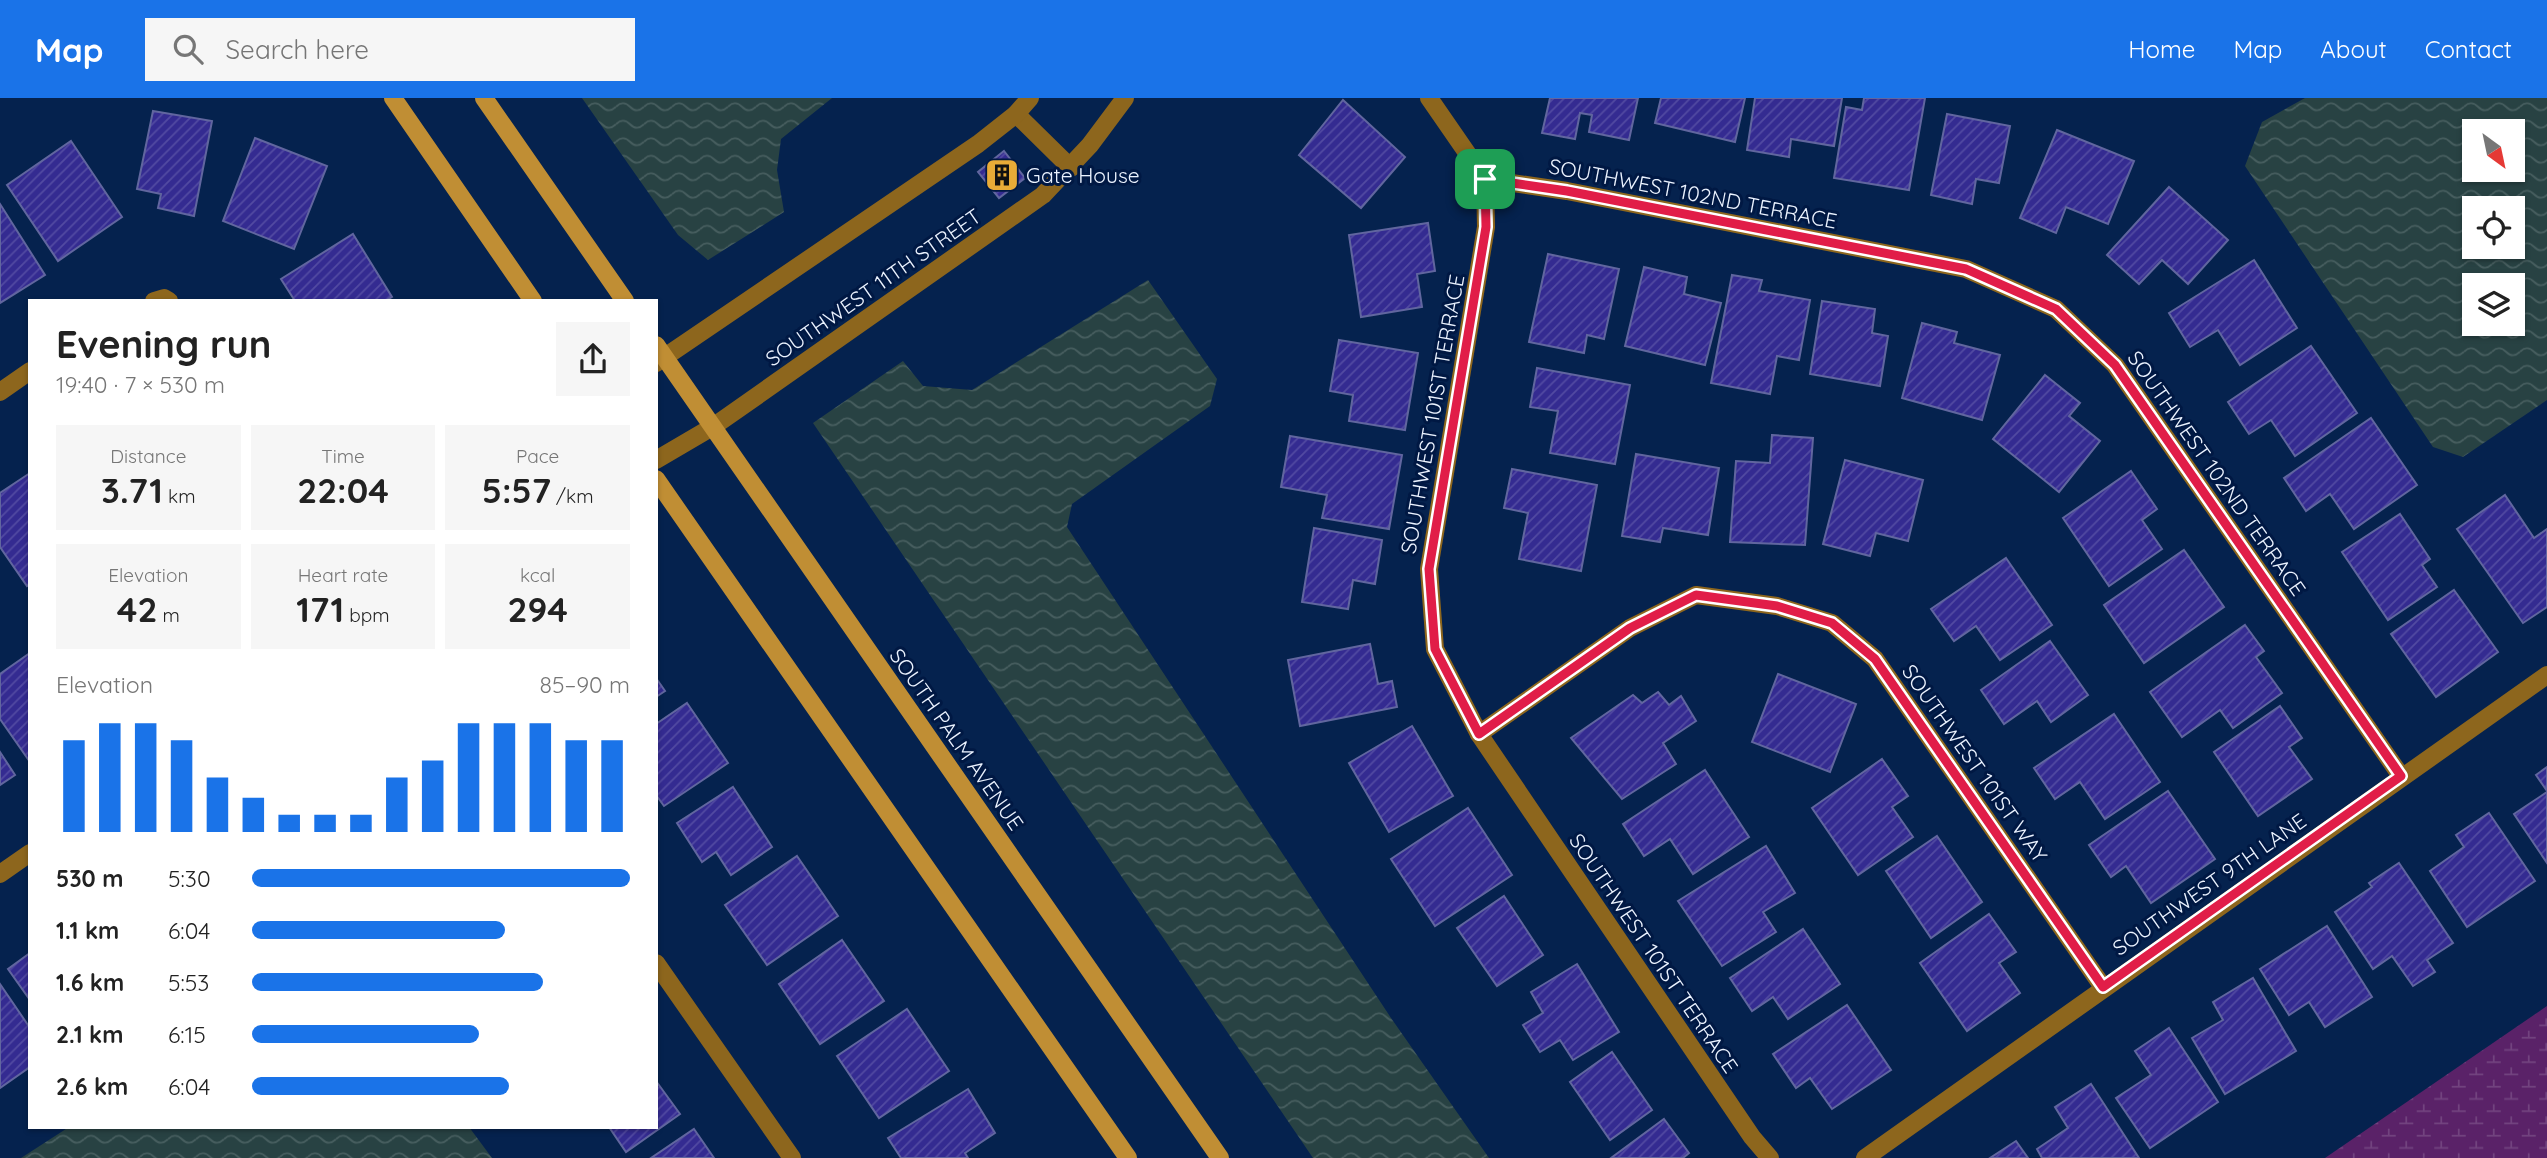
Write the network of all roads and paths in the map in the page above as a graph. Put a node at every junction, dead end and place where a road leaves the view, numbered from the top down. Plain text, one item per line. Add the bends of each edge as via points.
1 (393, 98) edge
2 (484, 98) edge
3 (1030, 98) edge
4 (1125, 98) edge
5 (1429, 98) edge
6 (1016, 114) junction
7 (1070, 168) junction
8 (1485, 179) junction
9 (532, 299) edge
10 (624, 299) edge
11 (659, 355) edge
12 (28, 372) edge
13 (0, 392) edge
14 (714, 426) junction
15 (658, 459) edge
16 (658, 481) edge
17 (2547, 676) edge
18 (1479, 734) junction
19 (2401, 776) junction
20 (28, 854) edge
21 (0, 874) edge
22 (658, 966) edge
23 (2103, 987) junction
24 (792, 1158) edge
25 (1128, 1158) edge
26 (1220, 1158) edge
27 (1770, 1158) edge
28 (1865, 1158) edge

1 - 9 main road
2 - 10 main road
3 - 6 street
4 - 7 street, SOUTHWEST 11TH STREET
5 - 8 street
6 - 7 street
6 - 11 street via 966,152
7 - 14 street, SOUTHWEST 11TH STREET via 1005,223
8 - 18 street, SOUTHWEST 101ST TERRACE via 1486,227 1429,569 1435,649
8 - 19 street, SOUTHWEST 102ND TERRACE via 1966,269 2056,309 2115,365
11 - 14 main road, SOUTH PALM AVENUE
12 - 13 street
14 - 15 street, SOUTHWEST 11TH STREET
14 - 26 main road, SOUTH PALM AVENUE
16 - 25 main road
17 - 19 street, SOUTHWEST 9TH LANE
18 - 23 street, SOUTHWEST 101ST WAY via 1630,628 1696,595 1777,606 1832,623 1875,659
18 - 27 street, SOUTHWEST 101ST TERRACE via 1752,1138
19 - 23 street, SOUTHWEST 9TH LANE
20 - 21 street
22 - 24 street
23 - 28 street, SOUTHWEST 9TH LANE

